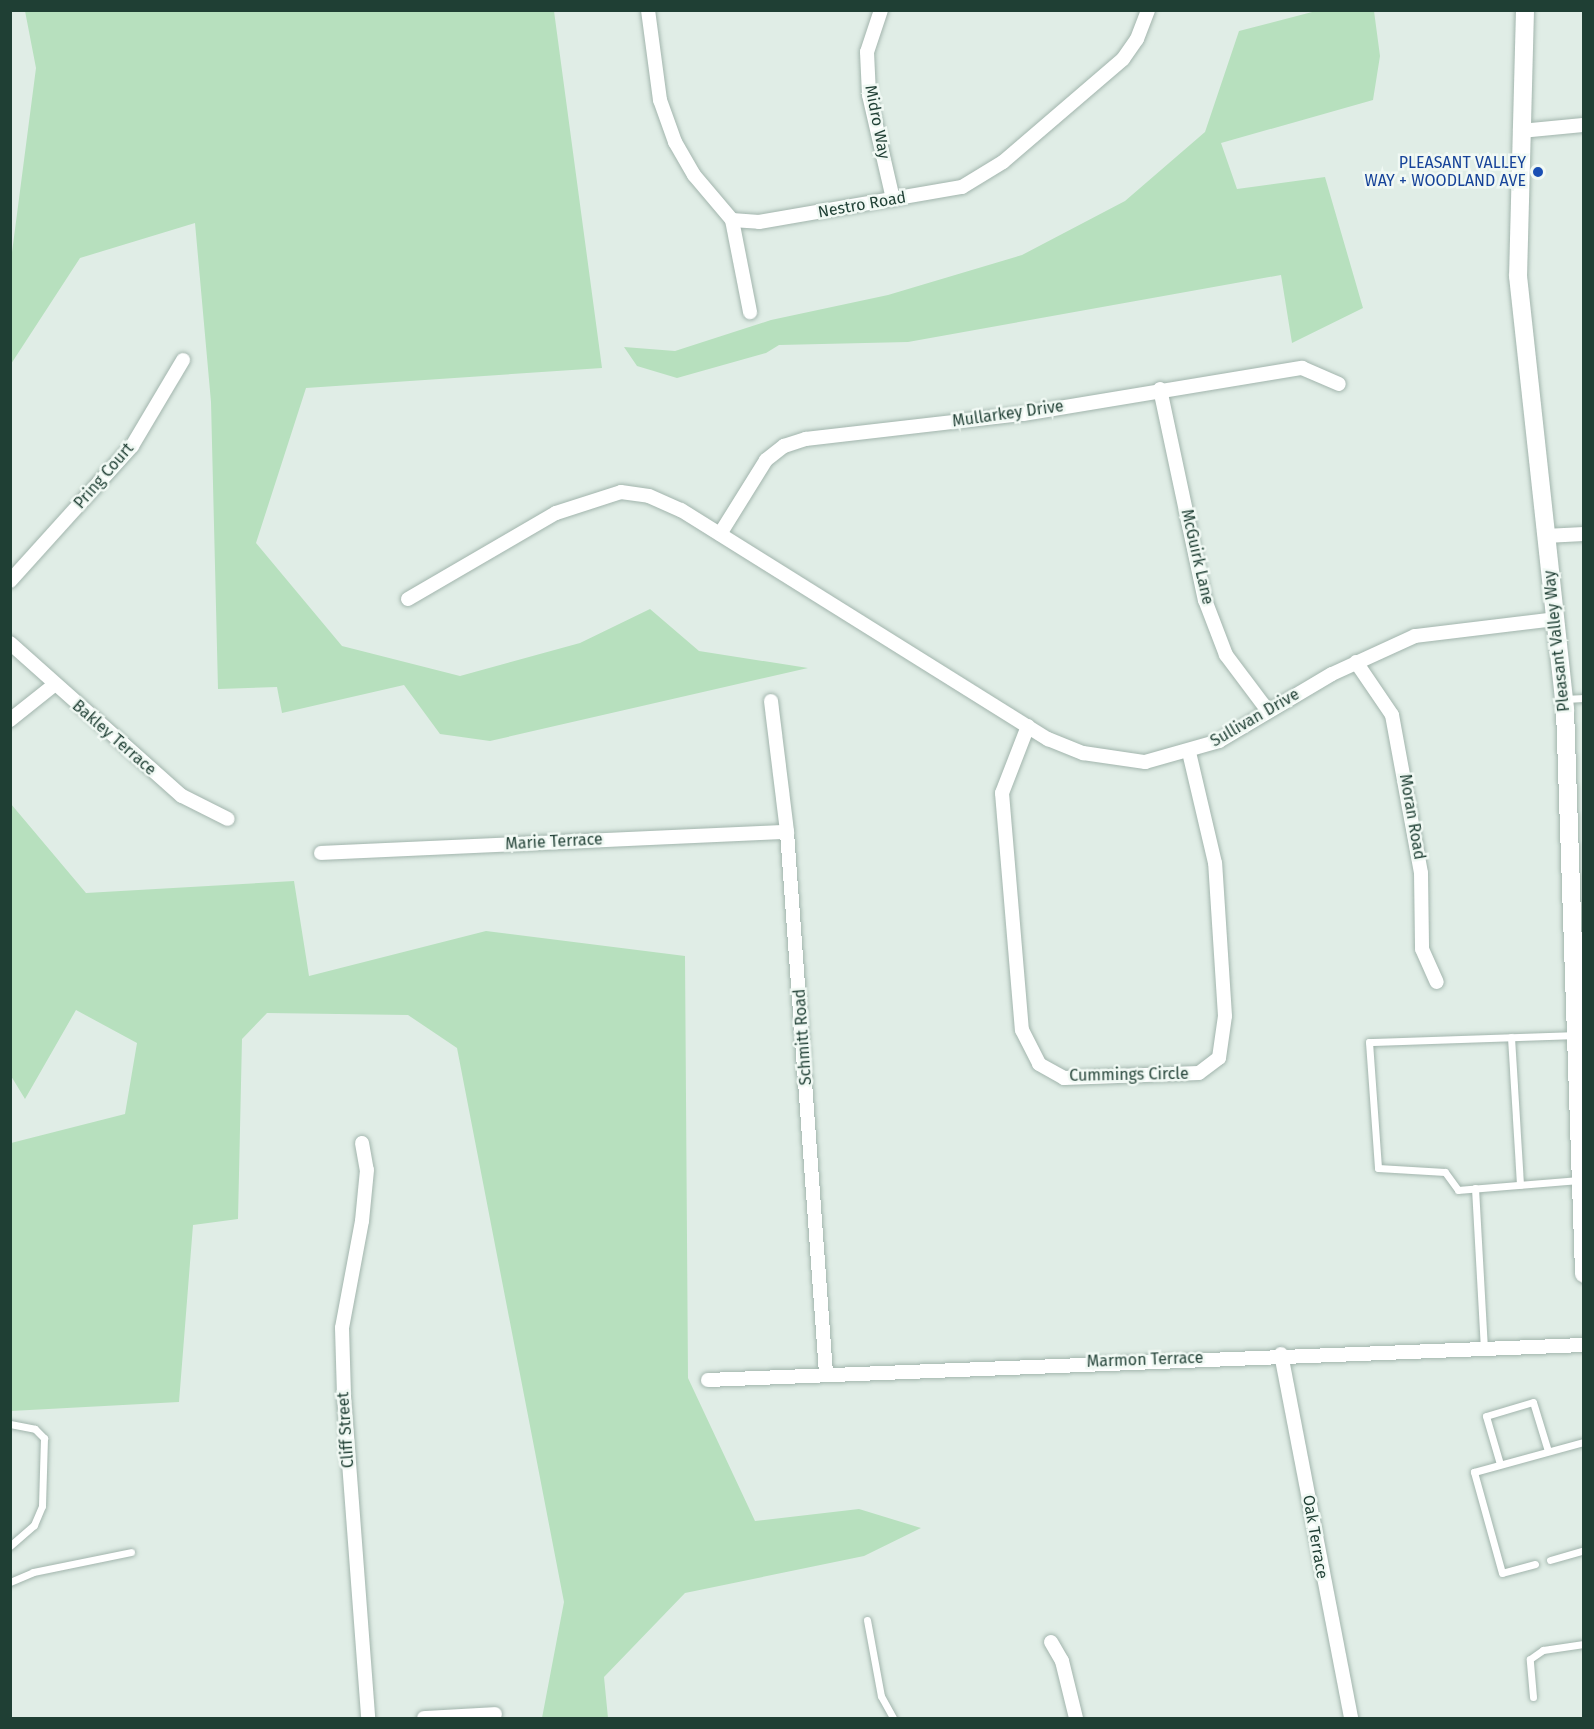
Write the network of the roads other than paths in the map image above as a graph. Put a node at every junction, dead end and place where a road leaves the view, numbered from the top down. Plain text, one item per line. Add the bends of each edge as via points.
1 (648, 10) edge
2 (881, 10) edge
3 (1148, 10) edge
4 (1525, 10) edge
5 (1584, 124) edge
6 (1520, 131) junction
7 (893, 199) junction
8 (732, 220) junction
9 (750, 312) dead end
10 (183, 360) dead end
11 (1338, 384) dead end
12 (1160, 389) junction
13 (720, 534) junction
14 (1584, 534) edge
15 (1545, 536) junction
16 (10, 581) edge
17 (408, 599) dead end
18 (1556, 619) junction
19 (10, 643) edge
20 (1356, 662) junction
21 (54, 685) junction
22 (1584, 698) edge
23 (1564, 699) junction
24 (771, 701) dead end
25 (1268, 711) junction
26 (10, 720) edge
27 (1028, 726) junction
28 (1189, 753) junction
29 (228, 819) dead end
30 (788, 831) junction
31 (321, 853) dead end
32 (1437, 982) dead end
33 (1574, 1035) junction
34 (1511, 1037) junction
35 (362, 1143) dead end
36 (1580, 1170) edge
37 (1520, 1185) junction
38 (1476, 1188) junction
39 (1584, 1274) edge
40 (1584, 1345) edge
41 (1484, 1348) junction
42 (1281, 1354) junction
43 (826, 1373) junction
44 (708, 1380) dead end
45 (10, 1424) edge
46 (1584, 1442) edge
47 (1548, 1451) junction
48 (1500, 1464) junction
49 (10, 1546) edge
50 (1584, 1550) edge
51 (131, 1552) dead end
52 (1550, 1560) dead end
53 (1534, 1564) dead end
54 (10, 1582) edge
55 (867, 1620) dead end
56 (1051, 1642) dead end
57 (1584, 1644) edge
58 (1533, 1697) dead end
59 (495, 1714) dead end
60 (368, 1719) edge
61 (424, 1719) edge
62 (893, 1719) edge
63 (1076, 1719) edge
64 (1351, 1719) edge

1 - 8 street via 660,100 675,142 694,175
2 - 7 street, Midro Way via 867,52 869,94
3 - 7 street, Nestro Road via 1137,39 1123,58 1003,162 962,187
4 - 6 main road, Pleasant Valley Way
5 - 6 street
6 - 15 main road, Pleasant Valley Way via 1520,322
7 - 8 street, Nestro Road via 787,219
8 - 9 street
10 - 16 street, Pring Court via 132,446
11 - 12 street, Mullarkey Drive via 1302,368
12 - 13 street, Mullarkey Drive via 1023,414 806,439 784,446 766,460
12 - 25 street, McGuirk Lane via 1205,600 1226,655
13 - 17 street via 649,496 621,492 556,513
13 - 27 street, Sullivan Drive
14 - 15 street
15 - 18 main road, Pleasant Valley Way
18 - 20 street, Sullivan Drive via 1415,636
18 - 23 main road, Pleasant Valley Way
19 - 21 street, Bakley Terrace
20 - 25 street, Sullivan Drive
20 - 32 street, Moran Road via 1392,715 1421,873 1422,949
21 - 26 street
21 - 29 street, Bakley Terrace via 182,796
22 - 23 lane
23 - 33 main road, Pleasant Valley Way
24 - 30 street, Schmitt Road
25 - 28 street, Sullivan Drive via 1219,741
27 - 28 street, Sullivan Drive via 1083,753 1115,760 1145,762
27 - 28 street, Cummings Circle via 1002,793 1022,1030 1039,1064 1064,1078 1199,1073 1219,1058 1225,1016 1215,863
30 - 31 street, Marie Terrace
30 - 43 street, Schmitt Road
33 - 34 lane
33 - 36 main road, Pleasant Valley Way
34 - 37 lane
34 - 38 lane via 1369,1042 1378,1168 1445,1172 1458,1190
35 - 60 street, Cliff Street via 367,1170 362,1221 342,1328 344,1408
36 - 37 lane
36 - 39 main road, Pleasant Valley Way
37 - 38 lane
38 - 41 lane
40 - 41 street, Marmon Terrace
41 - 42 street, Marmon Terrace
42 - 43 street, Marmon Terrace
42 - 64 street, Oak Terrace
43 - 44 street, Marmon Terrace
45 - 49 lane via 34,1429 44,1438 42,1506 34,1525
46 - 47 lane
47 - 48 lane
47 - 48 lane via 1533,1402 1486,1416
48 - 53 lane via 1474,1472 1502,1573
50 - 52 lane
51 - 54 lane via 33,1572
55 - 62 lane via 881,1696
56 - 63 street via 1062,1661
57 - 58 lane via 1543,1650 1530,1659
59 - 61 street

